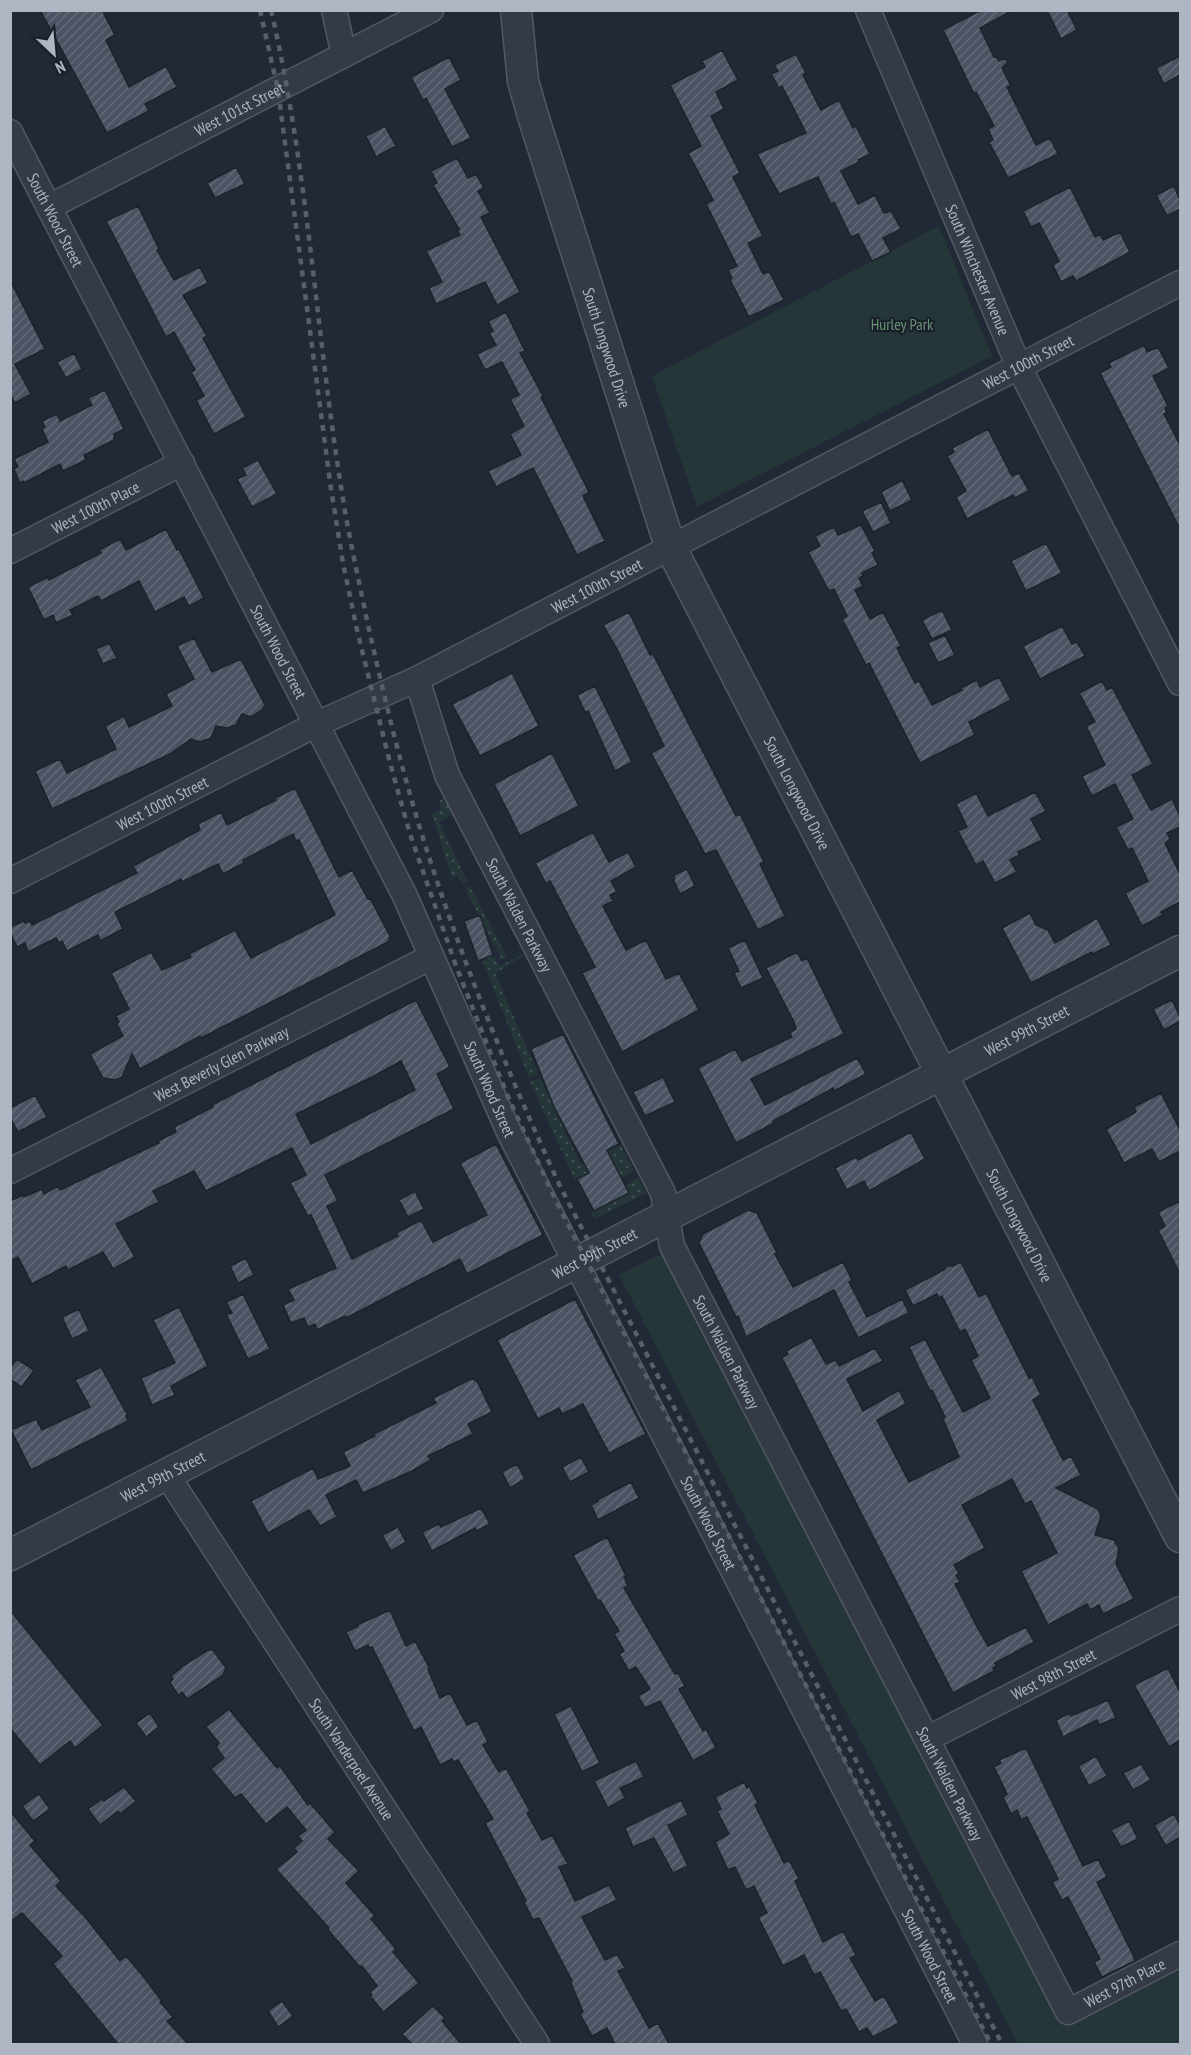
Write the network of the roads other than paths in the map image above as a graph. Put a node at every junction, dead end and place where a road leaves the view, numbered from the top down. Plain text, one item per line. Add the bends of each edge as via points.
1 (334, 10) edge
2 (431, 10) edge
3 (516, 10) edge
4 (868, 10) edge
5 (344, 55) junction
6 (12, 137) edge
7 (49, 207) junction
8 (1180, 283) edge
9 (1019, 366) junction
10 (182, 463) junction
11 (670, 546) junction
12 (10, 551) edge
13 (417, 679) junction
14 (1180, 683) edge
15 (317, 724) junction
16 (10, 881) edge
17 (1180, 951) edge
18 (431, 957) junction
19 (943, 1075) junction
20 (10, 1171) edge
21 (666, 1216) junction
22 (575, 1264) junction
23 (166, 1475) junction
24 (1180, 1536) edge
25 (10, 1556) edge
26 (1180, 1609) edge
27 (927, 1739) junction
28 (1180, 1954) edge
29 (1068, 2012) joint
30 (537, 2044) edge
31 (975, 2044) edge

1 - 5 street
2 - 5 street, West 101st Street
3 - 11 street, South Longwood Drive via 523,81 533,116
4 - 9 street, South Winchester Avenue
5 - 7 street, West 101st Street
6 - 7 street, South Wood Street
7 - 10 street, South Wood Street
8 - 9 street, West 100th Street
9 - 11 street, West 100th Street
9 - 14 street, South Winchester Avenue
10 - 12 street, West 100th Place
10 - 15 street, South Wood Street
11 - 13 street, West 100th Street
11 - 19 street, South Longwood Drive
13 - 15 street, West 100th Street
13 - 21 street, South Walden Parkway via 447,775 663,1193
15 - 16 street, West 100th Street
15 - 18 street, South Wood Street via 404,894
17 - 19 street, West 99th Street
18 - 20 street, West Beverly Glen Parkway
18 - 22 street, South Wood Street via 509,1132
19 - 21 street, West 99th Street
19 - 24 street, South Longwood Drive
21 - 22 street, West 99th Street
21 - 27 street, South Walden Parkway via 672,1246
22 - 23 street, West 99th Street
22 - 31 street, South Wood Street
23 - 25 street, West 99th Street
23 - 30 street, South Vanderpoel Avenue
26 - 27 street, West 98th Street
27 - 29 street, South Walden Parkway
28 - 29 street, West 97th Place

